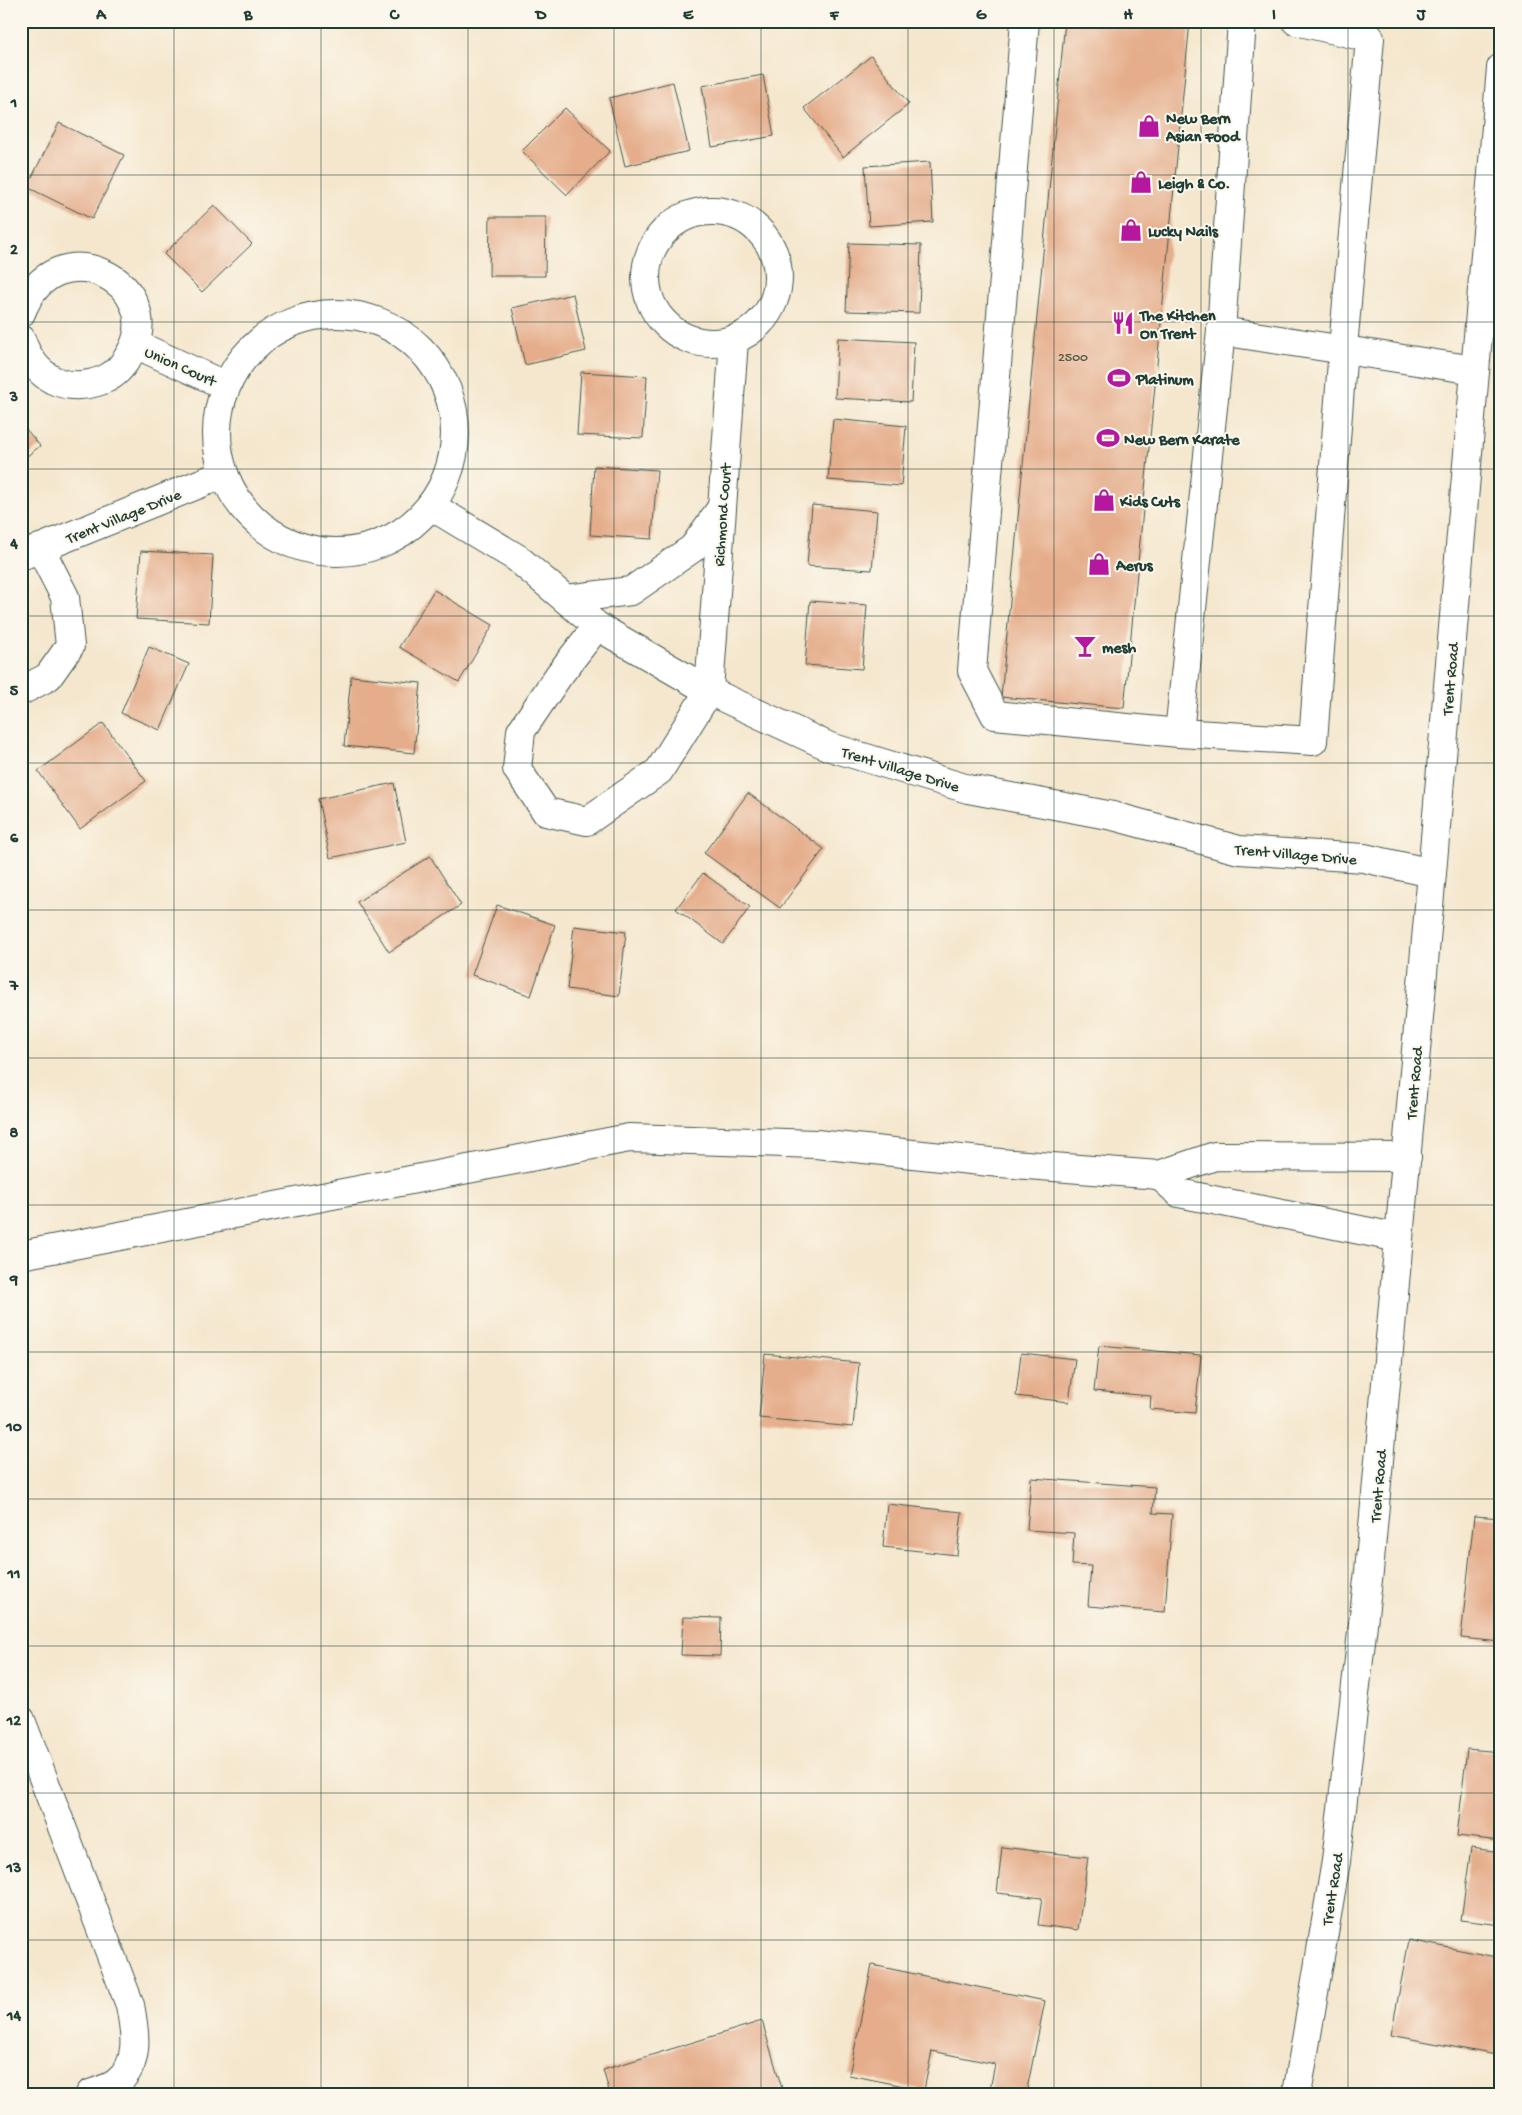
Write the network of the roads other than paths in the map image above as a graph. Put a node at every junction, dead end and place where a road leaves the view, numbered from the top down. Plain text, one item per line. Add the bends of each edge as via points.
1 (1025, 21) edge
2 (1242, 21) edge
3 (1296, 21) edge
4 (1501, 68) edge
5 (21, 313) edge
6 (1220, 331) junction
7 (21, 339) edge
8 (734, 340) junction
9 (136, 344) junction
10 (1343, 348) junction
11 (1475, 370) junction
12 (226, 386) junction
13 (224, 474) junction
14 (431, 506) junction
15 (722, 506) junction
16 (31, 552) edge
17 (566, 599) junction
18 (597, 626) junction
19 (21, 690) edge
20 (709, 691) junction
21 (1179, 733) junction
22 (1432, 873) junction
23 (1407, 1157) junction
24 (1159, 1175) junction
25 (1399, 1238) junction
26 (21, 1255) edge
27 (21, 1720) edge
28 (90, 2094) edge
29 (1297, 2094) edge

1 - 21 street via 972,671 996,715
2 - 6 street
3 - 10 street via 1370,38
4 - 11 street, Trent Road
5 - 9 street, Union Court via 28,296 41,281 57,271 76,267 94,269 112,277 126,290 135,307
6 - 10 street
6 - 21 street
7 - 9 street, Union Court via 26,354 38,369 54,380 73,386 93,384 112,376 126,362
8 - 8 street via 754,329 768,312 777,291 778,268 772,246 758,228 740,215 719,210 696,211 666,229 649,252 645,274 647,296 656,315 671,330 691,340 712,344
8 - 15 street, Richmond Court
9 - 12 street, Union Court
10 - 11 street
10 - 21 street via 1312,741
11 - 22 street, Trent Road
12 - 13 street via 218,415 217,444
12 - 14 street via 248,352 280,327 319,314 359,315 397,329 428,355 448,390 456,430 450,470
13 - 14 street via 241,506 268,531 300,547 336,553 372,547 405,531
13 - 16 street, Trent Village Drive
14 - 17 street, Trent Village Drive via 517,558
15 - 17 street via 693,548 632,591
15 - 20 street, Richmond Court
16 - 19 street via 65,597 70,646 48,677
17 - 18 street, Trent Village Drive
18 - 20 street, Trent Village Drive
18 - 20 street via 559,674 521,731 517,769 546,812 587,821 659,771
20 - 22 street, Trent Village Drive via 830,747 968,789 1114,816 1238,850 1364,858
22 - 23 street, Trent Road
23 - 24 street via 1214,1156
23 - 25 street, Trent Road
24 - 25 street via 1180,1193
24 - 26 street via 816,1144 629,1138
25 - 29 street, Trent Road via 1369,1571 1336,1861
27 - 28 street via 130,2006 136,2033 128,2070 116,2083

